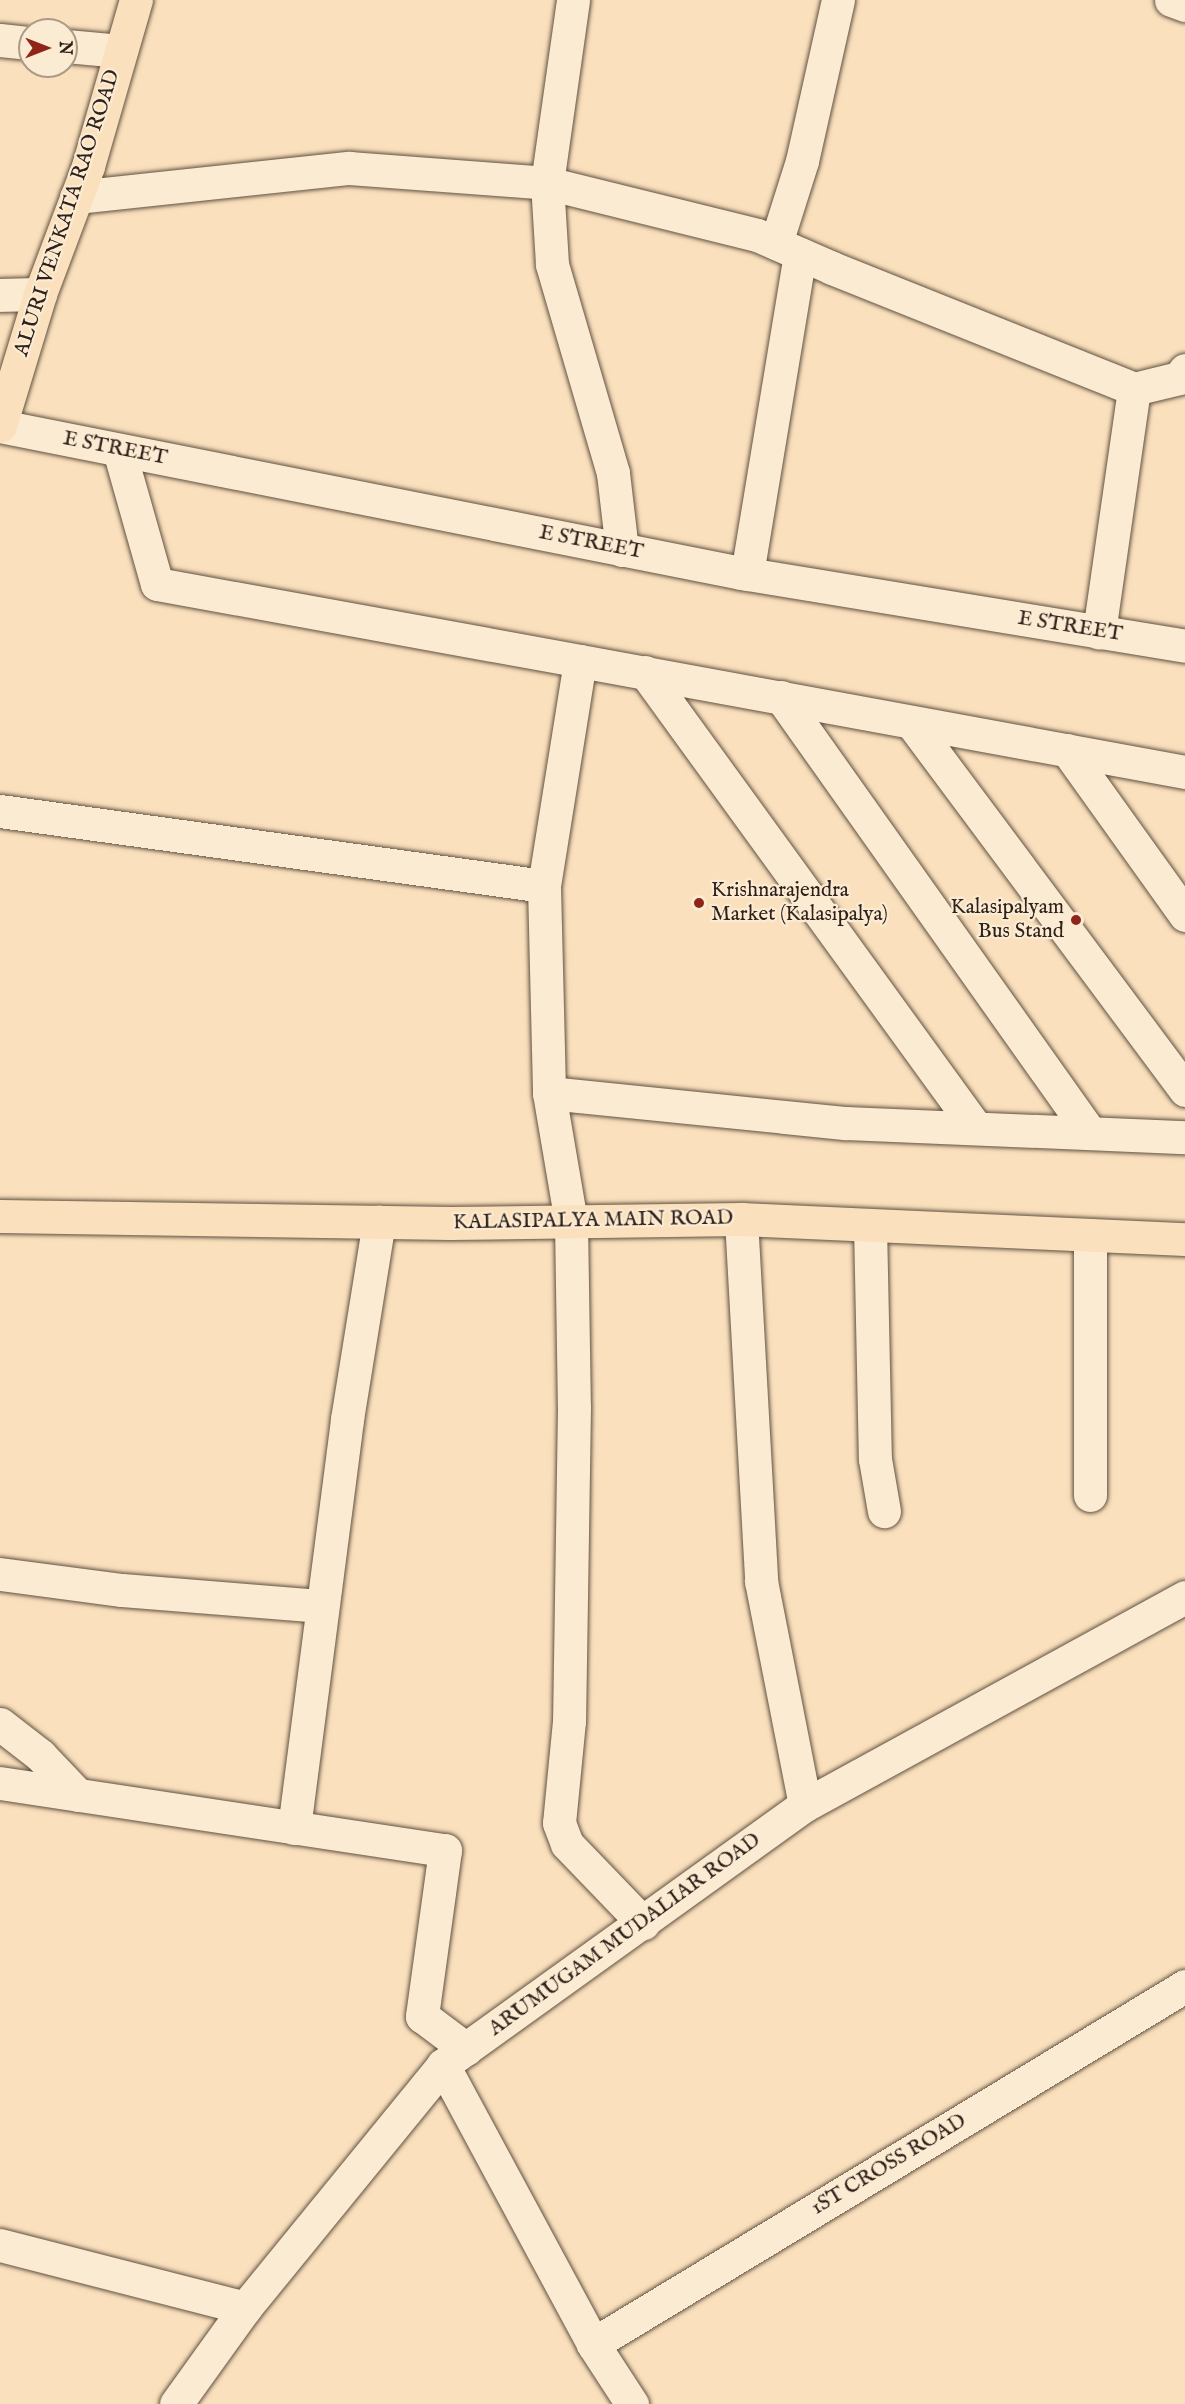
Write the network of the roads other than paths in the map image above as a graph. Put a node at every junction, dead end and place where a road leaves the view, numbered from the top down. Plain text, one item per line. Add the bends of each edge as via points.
1 (136, 0) edge
2 (573, 0) edge
3 (838, 0) edge
4 (1172, 0) edge
5 (1185, 4) edge
6 (0, 40) edge
7 (18, 42) edge
8 (78, 47) edge
9 (121, 51) junction
10 (547, 183) junction
11 (76, 197) junction
12 (788, 249) junction
13 (40, 294) junction
14 (0, 295) edge
15 (1185, 370) edge
16 (1134, 389) junction
17 (0, 426) edge
18 (119, 450) junction
19 (622, 550) junction
20 (747, 574) junction
21 (1100, 632) junction
22 (1185, 646) edge
23 (580, 661) junction
24 (645, 672) junction
25 (781, 697) junction
26 (911, 722) junction
27 (1067, 750) junction
28 (1185, 772) edge
29 (0, 812) edge
30 (544, 886) junction
31 (1185, 915) edge
32 (1185, 1090) edge
33 (549, 1093) junction
34 (976, 1128) junction
35 (1090, 1133) junction
36 (1185, 1137) edge
37 (0, 1216) edge
38 (741, 1220) junction
39 (379, 1222) junction
40 (571, 1222) junction
41 (870, 1225) junction
42 (1090, 1235) junction
43 (1185, 1239) edge
44 (1090, 1496) dead end
45 (884, 1511) dead end
46 (0, 1574) edge
47 (1185, 1597) edge
48 (322, 1606) junction
49 (0, 1724) edge
50 (0, 1783) edge
51 (78, 1795) junction
52 (805, 1805) junction
53 (294, 1828) junction
54 (643, 1923) junction
55 (1185, 1986) edge
56 (455, 2057) junction
57 (0, 2245) edge
58 (245, 2308) junction
59 (593, 2343) junction
60 (176, 2404) edge
61 (632, 2404) edge

1 - 9 main road, ALURI VENKATA RAO ROAD
2 - 10 street
3 - 12 street via 802,161
4 - 5 street
6 - 7 street
8 - 9 street
9 - 11 main road, ALURI VENKATA RAO ROAD
10 - 11 street via 349,168
10 - 12 street via 757,235
10 - 19 street via 552,264 613,473
11 - 13 main road, ALURI VENKATA RAO ROAD
12 - 16 street
12 - 20 street
13 - 14 street
13 - 17 main road, ALURI VENKATA RAO ROAD
15 - 16 street via 1179,378
16 - 21 street
17 - 18 street, E STREET
18 - 19 street, E STREET
18 - 23 street via 157,584
19 - 20 street, E STREET
20 - 21 street, E STREET
21 - 22 street, E STREET
23 - 24 street
23 - 30 street
24 - 25 street
24 - 34 street
25 - 26 street
25 - 35 street
26 - 27 street
26 - 32 street
27 - 28 street
27 - 31 street
29 - 30 street
30 - 33 street
33 - 34 street via 846,1123
33 - 40 street
34 - 35 street
35 - 36 street
37 - 39 main road, KALASIPALYA MAIN ROAD
38 - 40 main road, KALASIPALYA MAIN ROAD
38 - 41 main road, KALASIPALYA MAIN ROAD
38 - 52 street via 761,1581
39 - 40 main road, KALASIPALYA MAIN ROAD
39 - 48 street
40 - 54 street via 574,1407 568,1721 559,1823 567,1844
41 - 42 main road, KALASIPALYA MAIN ROAD
41 - 45 street via 875,1459
42 - 43 main road, KALASIPALYA MAIN ROAD
42 - 44 street
46 - 48 street via 122,1590
47 - 52 street, ARUMUGAM MUDALIAR ROAD
48 - 53 street
49 - 51 street via 40,1755
50 - 51 street
51 - 53 street
52 - 54 street, ARUMUGAM MUDALIAR ROAD
53 - 56 street via 445,1850 422,2016
54 - 56 street, ARUMUGAM MUDALIAR ROAD
55 - 59 street, 1ST CROSS ROAD
56 - 58 street, ARUMUGAM MUDALIAR ROAD
56 - 59 street
57 - 58 street
58 - 60 street, ARUMUGAM MUDALIAR ROAD
59 - 61 street

